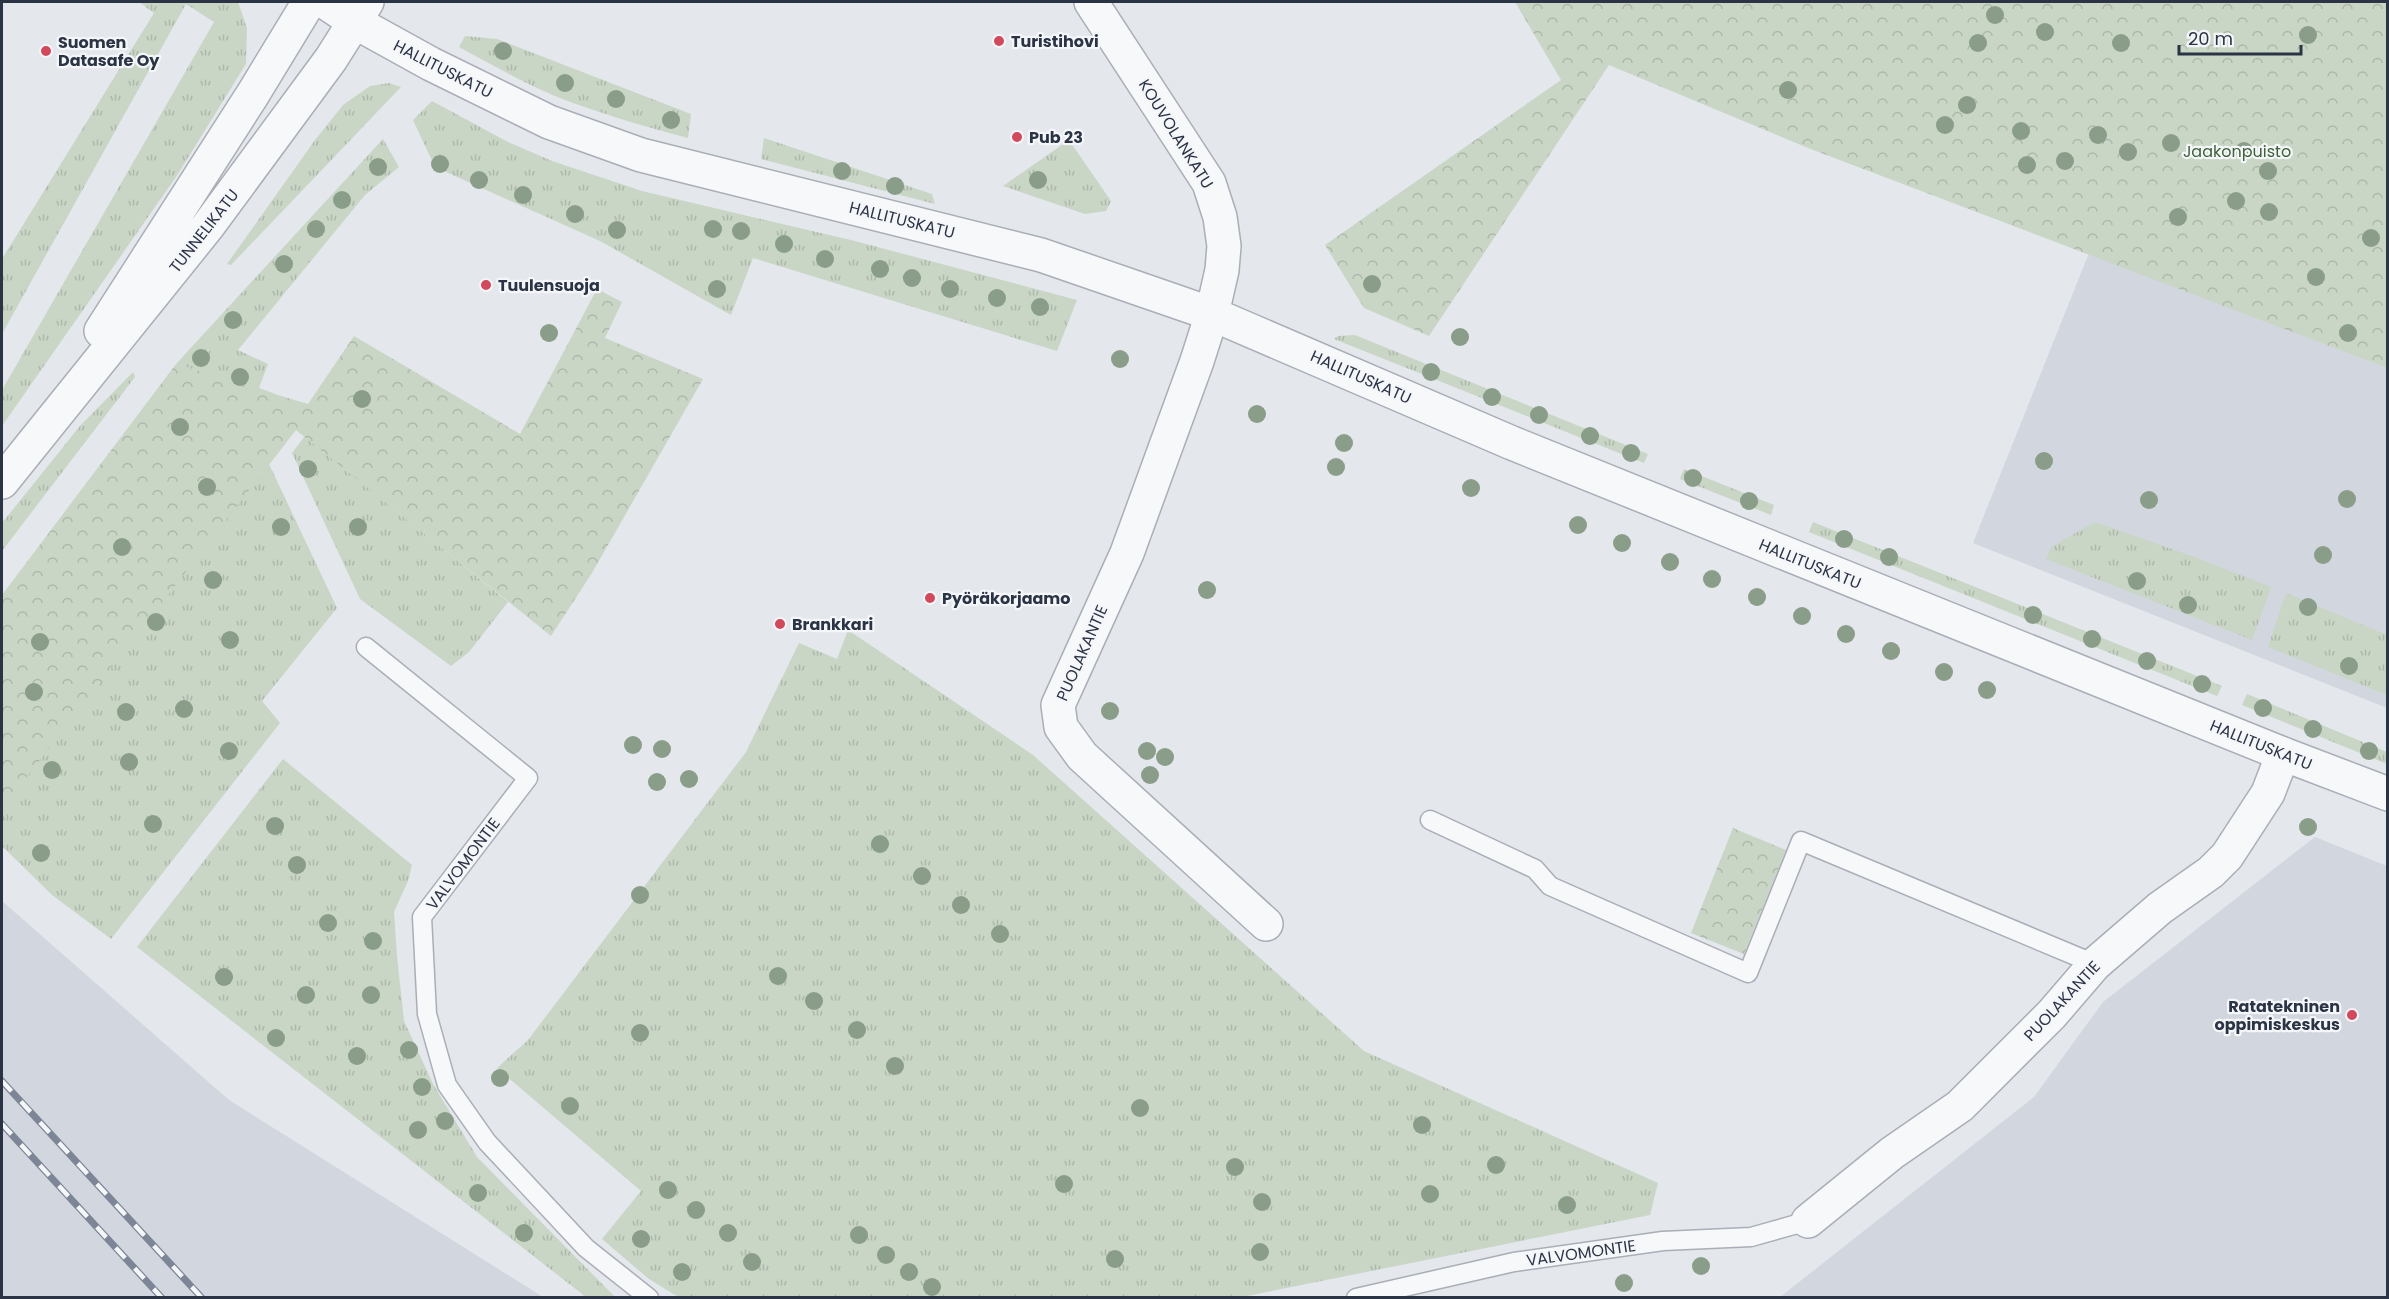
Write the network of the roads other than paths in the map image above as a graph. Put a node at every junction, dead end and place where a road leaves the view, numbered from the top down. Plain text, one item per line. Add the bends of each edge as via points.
1 (309, 2) edge
2 (325, 2) edge
3 (1091, 2) edge
4 (361, 12) edge
5 (1212, 314) junction
6 (27, 449) junction
7 (2, 482) edge
8 (366, 646) dead end
9 (2283, 754) junction
10 (2388, 794) edge
11 (1430, 820) dead end
12 (1266, 924) dead end
13 (2095, 964) junction
14 (1808, 1221) joint
15 (649, 1298) edge
16 (1356, 1298) edge

1 - 6 street, TUNNELIKATU
2 - 4 street, HALLITUSKATU
3 - 5 street, KOUVOLANKATU via 1209,183 1224,246
4 - 5 street, HALLITUSKATU via 478,87 549,123 641,155 1041,255
4 - 6 street, TUNNELIKATU via 208,226
5 - 9 street, HALLITUSKATU via 1512,443
5 - 12 street, PUOLAKANTIE via 1127,553 1058,705 1061,727 1082,756
6 - 7 street, TUNNELIKATU
8 - 15 lane, VALVOMONTIE via 528,777 422,917 427,1014 447,1085 487,1142 586,1248
9 - 10 street, HALLITUSKATU
9 - 13 street, PUOLAKANTIE via 2268,793 2227,856
11 - 13 lane via 1535,869 1550,886 1748,973 1801,841
13 - 14 street, PUOLAKANTIE via 2052,1014 1960,1106 1892,1153
14 - 16 lane, VALVOMONTIE via 1751,1237 1663,1241 1514,1262

